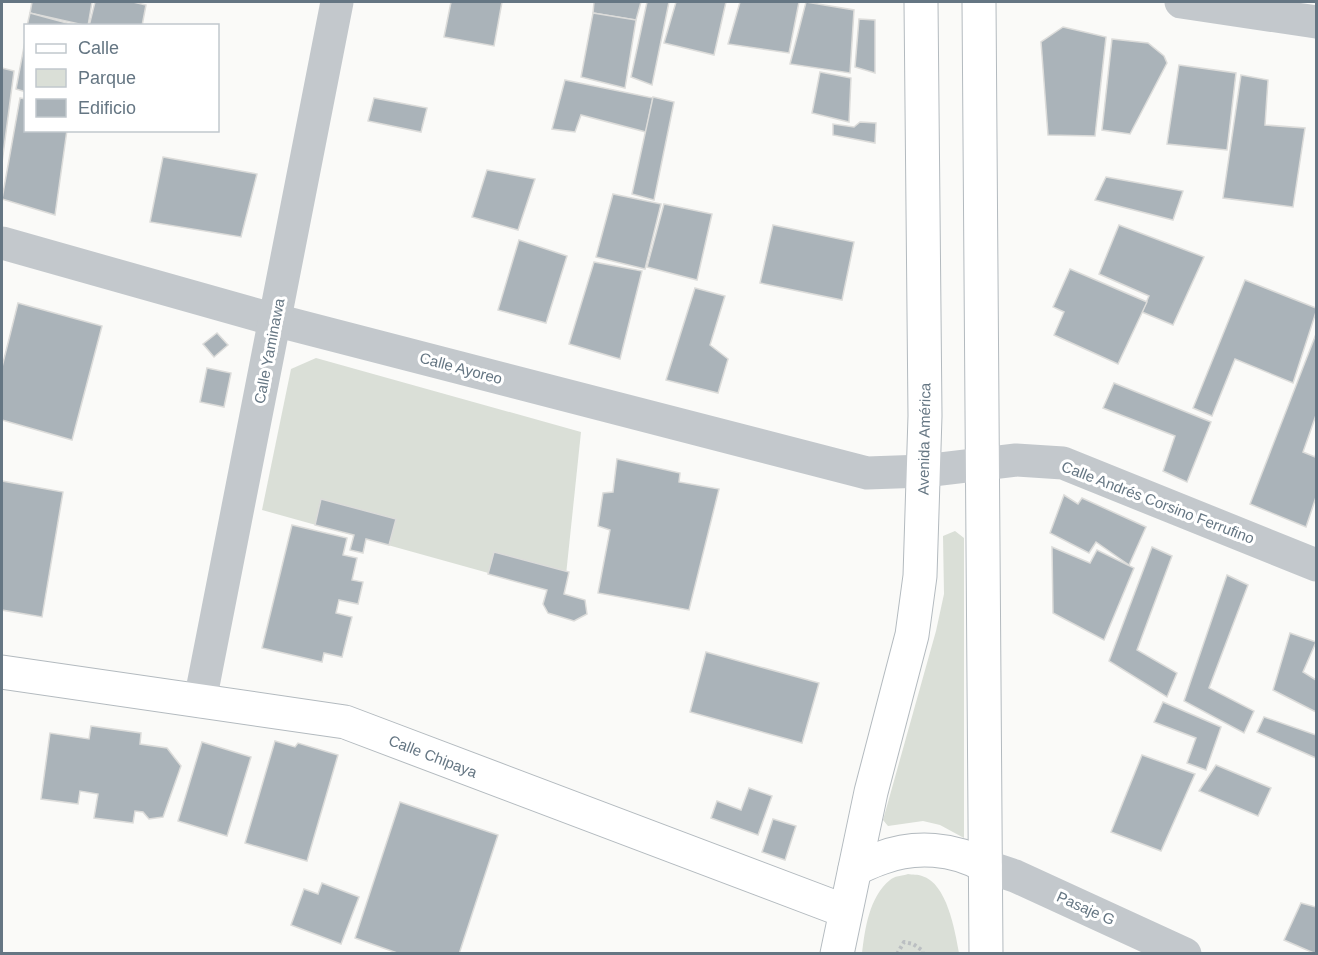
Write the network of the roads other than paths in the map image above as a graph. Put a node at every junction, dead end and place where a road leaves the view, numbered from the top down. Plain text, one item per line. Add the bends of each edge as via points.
1 (337, 2) edge
2 (921, 2) edge
3 (979, 2) edge
4 (1181, 2) edge
5 (1317, 22) edge
6 (2, 243) edge
7 (275, 320) junction
8 (984, 465) junction
9 (924, 471) junction
10 (1317, 565) edge
11 (2, 672) edge
12 (200, 701) junction
13 (985, 866) junction
14 (855, 869) junction
15 (845, 911) junction
16 (837, 954) edge
17 (986, 954) edge
18 (1185, 954) edge

1 - 7 street, Calle Yaminawa
2 - 9 main road, Avenida América
3 - 8 main road
4 - 5 street
6 - 7 street, Calle Ayoreo
7 - 9 street, Calle Ayoreo via 867,473
7 - 12 street, Calle Yaminawa
8 - 9 street, Calle Andrés Corsino Ferrufino
8 - 10 street, Calle Andrés Corsino Ferrufino via 1016,460 1063,463
8 - 13 main road
9 - 14 main road, Avenida América via 920,576 912,635
11 - 12 main road, Calle Chipaya
12 - 15 main road, Calle Chipaya via 345,722
13 - 14 main road via 954,853 916,850
13 - 17 main road
13 - 18 street, Pasaje G
14 - 15 main road, Avenida América
15 - 16 main road, Avenida América

